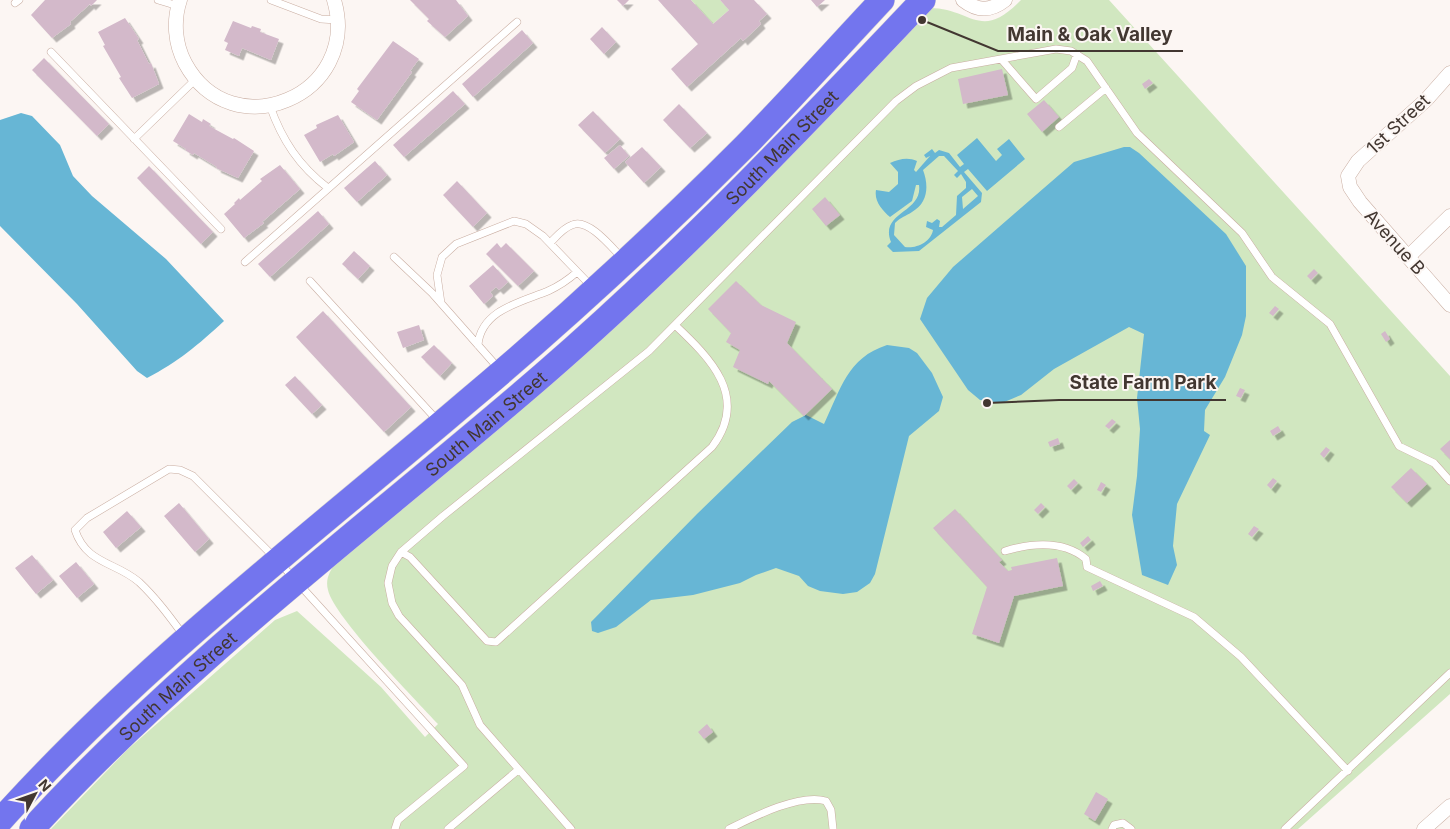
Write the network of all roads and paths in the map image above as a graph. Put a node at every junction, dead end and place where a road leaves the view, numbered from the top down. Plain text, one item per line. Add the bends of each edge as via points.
1 (158, 0) edge
2 (271, 0) edge
3 (334, 0) edge
4 (923, 0) edge
5 (963, 0) edge
6 (1004, 0) edge
7 (881, 1) edge
8 (179, 3) edge
9 (338, 20) junction
10 (517, 22) dead end
11 (51, 52) dead end
12 (1077, 54) junction
13 (1002, 60) junction
14 (1450, 73) edge
15 (196, 80) junction
16 (1106, 88) junction
17 (270, 106) junction
18 (1059, 127) dead end
19 (134, 139) junction
20 (1348, 176) joint
21 (328, 188) junction
22 (1450, 216) edge
23 (221, 228) dead end
24 (550, 243) junction
25 (1408, 256) junction
26 (394, 257) dead end
27 (626, 260) junction
28 (245, 262) dead end
29 (647, 280) junction
30 (310, 281) dead end
31 (586, 281) junction
32 (441, 303) junction
33 (1450, 305) edge
34 (675, 325) junction
35 (478, 345) junction
36 (502, 372) junction
37 (441, 424) junction
38 (1450, 481) edge
39 (1005, 550) dead end
40 (401, 552) junction
41 (278, 561) junction
42 (297, 583) junction
43 (186, 638) junction
44 (1450, 673) edge
45 (518, 770) junction
46 (1348, 771) junction
47 (1450, 806) edge
48 (0, 821) edge
49 (32, 829) edge
50 (395, 829) edge
51 (448, 829) edge
52 (571, 829) edge
53 (730, 829) edge
54 (833, 829) edge
55 (1112, 829) edge
56 (1131, 829) edge
57 (1284, 829) edge
58 (1424, 829) edge

1 - 8 lane
2 - 9 lane via 321,19
3 - 9 street
4 - 29 highway, South Main Street via 770,160
5 - 6 street via 974,8 985,10
7 - 27 highway, South Main Street via 746,144
8 - 15 street via 178,44
9 - 17 street via 336,46 325,71 296,97
10 - 21 lane
11 - 19 lane
12 - 13 lane via 1056,49
12 - 13 lane via 1072,68 1036,99
12 - 16 lane via 1087,61
13 - 34 lane via 951,68 916,86 896,101
14 - 20 street, 1st Street via 1426,100 1358,161
15 - 17 street via 217,97 230,102
15 - 19 lane
16 - 18 lane
16 - 38 lane via 1137,133 1242,233 1272,277 1330,324 1399,446 1434,463
17 - 21 lane via 277,126 297,160
19 - 23 lane
20 - 25 street, Avenue B via 1350,187 1360,202
21 - 28 lane
22 - 25 street
24 - 27 lane via 573,224 580,224 600,235
24 - 31 lane
24 - 32 lane via 526,224 514,221 456,244 439,264 437,285
25 - 33 street, Avenue B
26 - 32 lane
27 - 29 highway
27 - 31 highway, South Main Street
29 - 42 highway, South Main Street via 543,376
30 - 37 lane
31 - 35 lane via 564,283 500,311 488,321 479,335
31 - 36 highway, South Main Street
32 - 35 lane
34 - 40 lane via 649,351
34 - 40 lane via 710,360 724,384 726,413 720,436 496,642 487,641 410,557
35 - 36 lane
36 - 37 highway, South Main Street
37 - 41 highway, South Main Street
39 - 46 lane via 1040,544 1061,545 1079,553 1086,559 1087,567 1194,617 1241,658
40 - 45 lane via 392,566 388,583 392,603 399,616 462,685 480,725
41 - 42 lane
41 - 43 highway, South Main Street
41 - 43 lane via 193,476 180,470 169,469 149,479 87,518 76,530 79,541 91,555 137,581 160,603
42 - 49 highway, South Main Street via 149,711
42 - 50 lane via 464,766 398,820
43 - 48 highway, South Main Street via 85,732
44 - 46 lane
45 - 51 lane
45 - 52 lane
46 - 57 lane
47 - 58 street
53 - 54 lane via 781,806 819,799 826,801 831,810
55 - 56 lane via 1123,823

